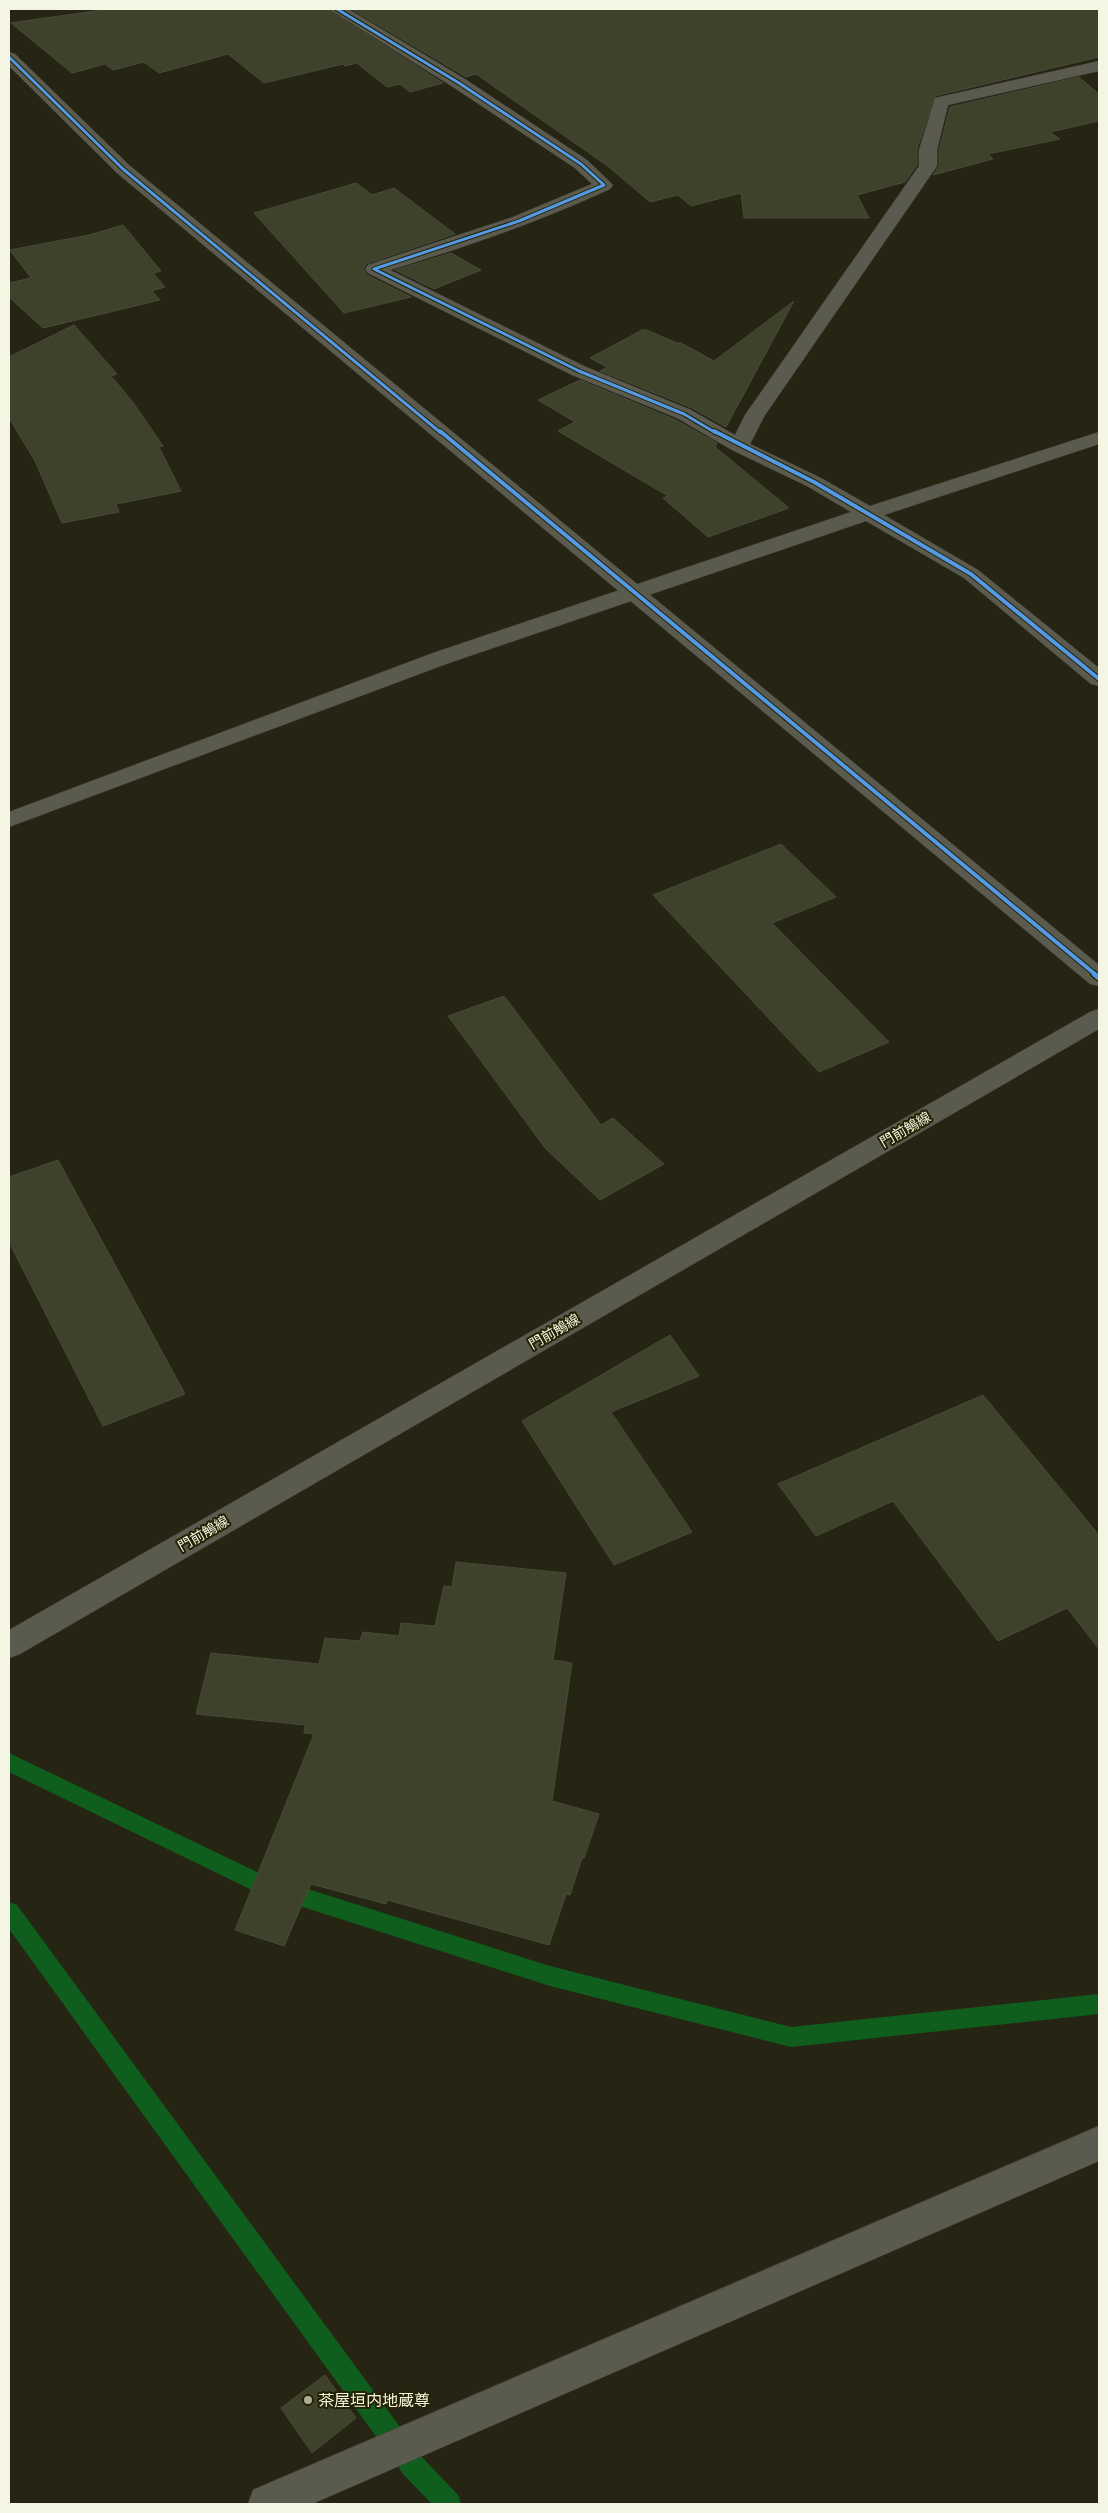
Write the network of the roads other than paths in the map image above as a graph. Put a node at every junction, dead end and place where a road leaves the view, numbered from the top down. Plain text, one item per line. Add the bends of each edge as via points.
1 (337, 9) edge
2 (9, 57) edge
3 (1099, 66) edge
4 (1099, 438) edge
5 (739, 446) junction
6 (869, 513) junction
7 (632, 593) junction
8 (1099, 679) edge
9 (9, 820) edge
10 (1099, 978) edge
11 (1099, 1018) edge
12 (9, 1645) edge
13 (1099, 2143) edge
14 (293, 2499) edge

1 - 5 street via 459,83 581,164 604,185 555,209 374,269 579,371 684,414
2 - 7 street via 123,169
3 - 5 street via 941,102 928,150 928,166 756,415
4 - 6 street
5 - 6 street
6 - 7 street
6 - 8 street via 971,574
7 - 9 street via 441,658
7 - 10 street
11 - 12 street, 門前鵤線
13 - 14 street

